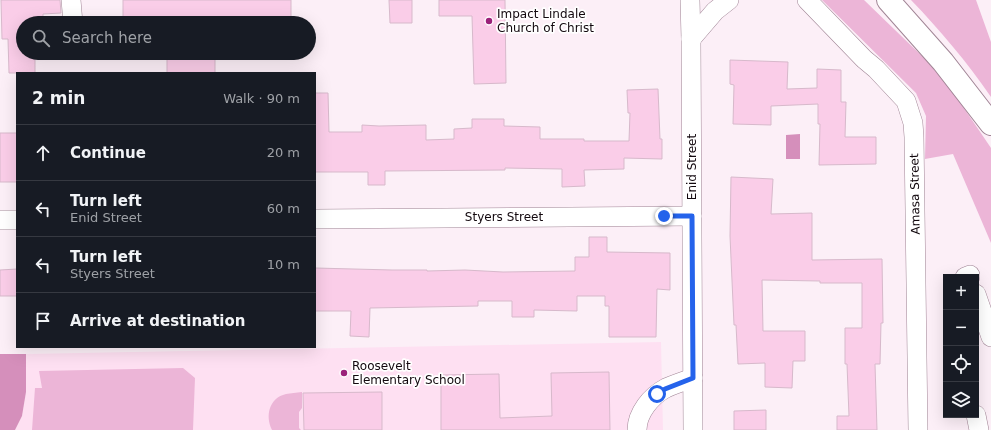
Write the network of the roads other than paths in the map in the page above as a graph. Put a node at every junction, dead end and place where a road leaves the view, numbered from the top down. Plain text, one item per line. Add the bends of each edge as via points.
1 (71, 0) edge
2 (690, 0) edge
3 (729, 0) edge
4 (807, 0) edge
5 (888, 0) edge
6 (72, 16) edge
7 (691, 39) junction
8 (991, 124) edge
9 (692, 216) junction
10 (316, 219) edge
11 (0, 220) edge
12 (16, 220) edge
13 (979, 303) edge
14 (991, 337) edge
15 (693, 378) junction
16 (977, 418) edge
17 (637, 430) edge
18 (693, 430) edge
19 (918, 430) edge
20 (979, 430) edge

1 - 6 street
2 - 7 street, Enid Street
3 - 7 street
4 - 19 street, Amasa Street via 906,102 913,123
5 - 8 highway via 943,62
7 - 9 street, Enid Street
9 - 10 street, Styers Street
9 - 15 street, Enid Street
11 - 12 street
13 - 14 street
15 - 17 street via 657,394 641,411
15 - 18 street, Enid Street
16 - 20 street

